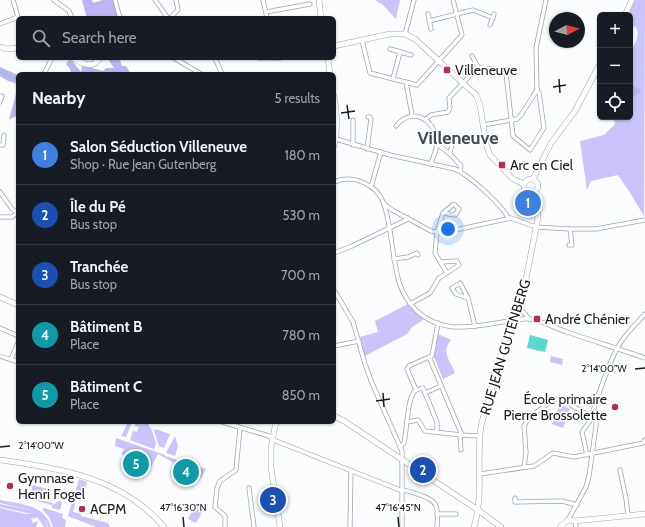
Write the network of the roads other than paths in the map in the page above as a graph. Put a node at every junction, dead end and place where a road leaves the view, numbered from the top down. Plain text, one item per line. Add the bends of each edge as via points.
1 (13, 0) edge
2 (54, 0) edge
3 (115, 0) edge
4 (155, 0) edge
5 (176, 0) edge
6 (263, 0) edge
7 (319, 0) edge
8 (414, 0) edge
9 (453, 0) edge
10 (546, 0) edge
11 (632, 0) edge
12 (310, 4) dead end
13 (266, 12) junction
14 (627, 12) edge
15 (428, 14) dead end
16 (457, 14) junction
17 (18, 16) edge
18 (71, 16) edge
19 (119, 16) edge
20 (167, 16) edge
21 (171, 16) edge
22 (267, 16) edge
23 (321, 16) edge
24 (16, 18) edge
25 (429, 21) junction
26 (0, 24) edge
27 (490, 25) dead end
28 (431, 29) dead end
29 (405, 34) junction
30 (362, 40) junction
31 (336, 46) edge
32 (0, 48) edge
33 (16, 49) edge
34 (390, 49) dead end
35 (400, 52) junction
36 (411, 55) dead end
37 (472, 56) dead end
38 (51, 60) edge
39 (76, 60) edge
40 (99, 60) edge
41 (177, 60) edge
42 (216, 60) edge
43 (328, 60) edge
44 (439, 60) junction
45 (478, 67) junction
46 (597, 70) edge
47 (45, 72) edge
48 (198, 72) edge
49 (221, 72) edge
50 (330, 72) edge
51 (393, 79) junction
52 (406, 82) junction
53 (463, 82) junction
54 (537, 90) junction
55 (0, 96) edge
56 (0, 102) edge
57 (412, 115) junction
58 (368, 117) dead end
59 (353, 120) dead end
60 (425, 120) junction
61 (336, 121) edge
62 (511, 121) junction
63 (483, 124) junction
64 (396, 126) dead end
65 (4, 135) dead end
66 (453, 138) dead end
67 (336, 139) joint
68 (353, 144) junction
69 (437, 144) junction
70 (0, 145) edge
71 (367, 148) junction
72 (381, 152) junction
73 (450, 154) junction
74 (432, 164) junction
75 (460, 171) junction
76 (533, 179) junction
77 (336, 182) edge
78 (524, 184) junction
79 (371, 187) junction
80 (0, 192) edge
81 (533, 193) junction
82 (383, 203) junction
83 (392, 210) junction
84 (16, 212) edge
85 (386, 212) junction
86 (443, 213) dead end
87 (16, 214) edge
88 (0, 217) edge
89 (408, 218) junction
90 (509, 218) junction
91 (645, 220) edge
92 (536, 227) junction
93 (389, 228) junction
94 (570, 229) junction
95 (437, 232) junction
96 (577, 244) dead end
97 (336, 252) edge
98 (418, 255) dead end
99 (394, 259) junction
100 (441, 262) junction
101 (447, 272) junction
102 (336, 293) edge
103 (0, 297) edge
104 (468, 298) junction
105 (520, 299) junction
106 (16, 304) edge
107 (410, 304) junction
108 (645, 314) edge
109 (529, 319) junction
110 (511, 321) junction
111 (438, 323) junction
112 (475, 326) junction
113 (0, 328) edge
114 (16, 335) edge
115 (359, 341) junction
116 (336, 346) edge
117 (16, 348) edge
118 (617, 348) junction
119 (0, 356) edge
120 (429, 357) junction
121 (645, 358) edge
122 (11, 359) junction
123 (16, 361) edge
124 (441, 386) junction
125 (416, 390) junction
126 (425, 393) junction
127 (336, 417) edge
128 (592, 418) junction
129 (407, 422) junction
130 (228, 424) edge
131 (276, 424) edge
132 (240, 428) junction
133 (436, 432) junction
134 (461, 435) junction
135 (479, 436) junction
136 (272, 438) junction
137 (645, 440) edge
138 (400, 447) junction
139 (460, 450) dead end
140 (592, 453) junction
141 (587, 455) junction
142 (0, 460) edge
143 (403, 460) junction
144 (524, 467) junction
145 (351, 470) junction
146 (620, 470) dead end
147 (480, 474) junction
148 (249, 488) dead end
149 (402, 490) junction
150 (515, 498) dead end
151 (577, 505) junction
152 (478, 511) junction
153 (437, 514) junction
154 (456, 514) dead end
155 (645, 514) edge
156 (628, 515) junction
157 (568, 520) junction
158 (575, 521) junction
159 (164, 527) edge
160 (225, 527) edge
161 (254, 527) edge
162 (281, 527) edge
163 (350, 527) edge
164 (402, 527) edge
165 (437, 527) edge
166 (474, 527) edge
167 (501, 527) edge
168 (560, 527) edge
169 (576, 527) edge

1 - 17 street
2 - 18 street via 69,11
3 - 19 street
4 - 20 street
5 - 21 street via 178,10
6 - 13 street
7 - 23 street
8 - 29 street
9 - 16 street
10 - 54 street via 536,48
11 - 14 street
12 - 13 street
13 - 22 street
15 - 25 street
16 - 25 street
16 - 27 street via 473,10 494,16
16 - 44 street via 462,35
24 - 26 street
25 - 28 street
29 - 30 street via 390,34
29 - 44 street via 415,39
30 - 31 street
30 - 51 street via 370,73
32 - 33 street via 9,51
34 - 35 street
35 - 36 street
35 - 51 street
37 - 45 street
38 - 47 street
39 - 40 street via 90,65 96,64
41 - 48 street
42 - 49 street
43 - 50 street
44 - 52 street via 417,85
44 - 53 street
45 - 53 street
45 - 62 street via 499,68 506,73
46 - 76 street via 575,111 551,143
51 - 52 street
52 - 57 street
53 - 60 street via 449,98 448,112 430,115
53 - 63 street via 479,100
54 - 62 street via 521,115
54 - 62 street via 544,128 530,150 513,136
55 - 56 street
57 - 60 street
57 - 64 street via 404,118
58 - 71 street via 371,119
59 - 68 street
60 - 69 street via 435,129
61 - 67 street
62 - 63 street
63 - 78 street via 490,155 513,179
65 - 70 street via 3,145
66 - 73 street
67 - 68 street
68 - 71 street
69 - 73 street
69 - 74 street
71 - 72 street
72 - 74 street
72 - 79 street
73 - 75 street via 461,166
74 - 75 street
75 - 90 street via 487,194
76 - 78 street
76 - 81 street via 538,186
77 - 79 street via 352,179
78 - 81 street via 526,191
79 - 82 street
80 - 84 street
81 - 92 street, RUE JEAN GUTENBERG via 538,212
82 - 83 street
82 - 85 street
83 - 85 street
83 - 89 street
85 - 93 street
86 - 95 street
87 - 88 street via 12,217
89 - 93 street
89 - 95 street
90 - 92 street
90 - 95 street via 464,229
91 - 94 street via 596,229
92 - 94 street
92 - 105 street, RUE JEAN GUTENBERG
93 - 97 street
93 - 99 street
94 - 96 street via 570,245
95 - 100 street via 436,253
98 - 99 street via 416,253
99 - 107 street via 402,289
100 - 101 street
100 - 101 street via 457,261 459,265
101 - 107 street via 439,278 430,293
102 - 115 street via 353,322
103 - 106 street
104 - 104 street via 460,283 452,288 456,294
104 - 112 street
105 - 109 street via 522,310
105 - 110 street, RUE JEAN GUTENBERG
107 - 111 street via 422,315
108 - 118 street
109 - 110 street
109 - 118 street
110 - 112 street
110 - 135 street, RUE JEAN GUTENBERG
111 - 112 street via 456,328
111 - 120 street via 432,356
113 - 114 street
115 - 116 street
115 - 138 street via 372,383
117 - 122 street
118 - 121 street
118 - 128 street
119 - 122 street
120 - 124 street
120 - 125 street via 409,366
122 - 123 street
124 - 126 street
124 - 134 street
125 - 126 street via 423,388
125 - 129 street via 410,402
126 - 133 street via 437,422
127 - 143 street
128 - 140 street via 596,424
128 - 141 street via 582,432
128 - 144 street via 569,404 552,400 528,419 524,426
129 - 133 street via 418,420 424,431
129 - 138 street via 404,443
130 - 132 street
131 - 136 street
132 - 136 street
132 - 160 street via 236,470 220,481 216,496 215,507 226,518
133 - 134 street
134 - 135 street
134 - 139 street
135 - 147 street, RUE JEAN GUTENBERG
136 - 145 street
136 - 162 street via 272,476
137 - 140 street via 643,443
138 - 143 street
140 - 141 street
140 - 151 street via 586,486
141 - 144 street via 574,457 553,452 534,466
142 - 159 street via 60,470 103,482 144,506
143 - 149 street
143 - 152 street
144 - 147 street
145 - 149 street
145 - 163 street
146 - 156 street
147 - 152 street, RUE JEAN GUTENBERG
148 - 161 street
149 - 153 street via 432,501
149 - 164 street
150 - 151 street via 514,502 562,501
151 - 157 street
152 - 166 street, RUE JEAN GUTENBERG
152 - 167 street
153 - 154 street
153 - 165 street
155 - 156 street
156 - 158 street
157 - 158 street
157 - 168 street
158 - 169 street

